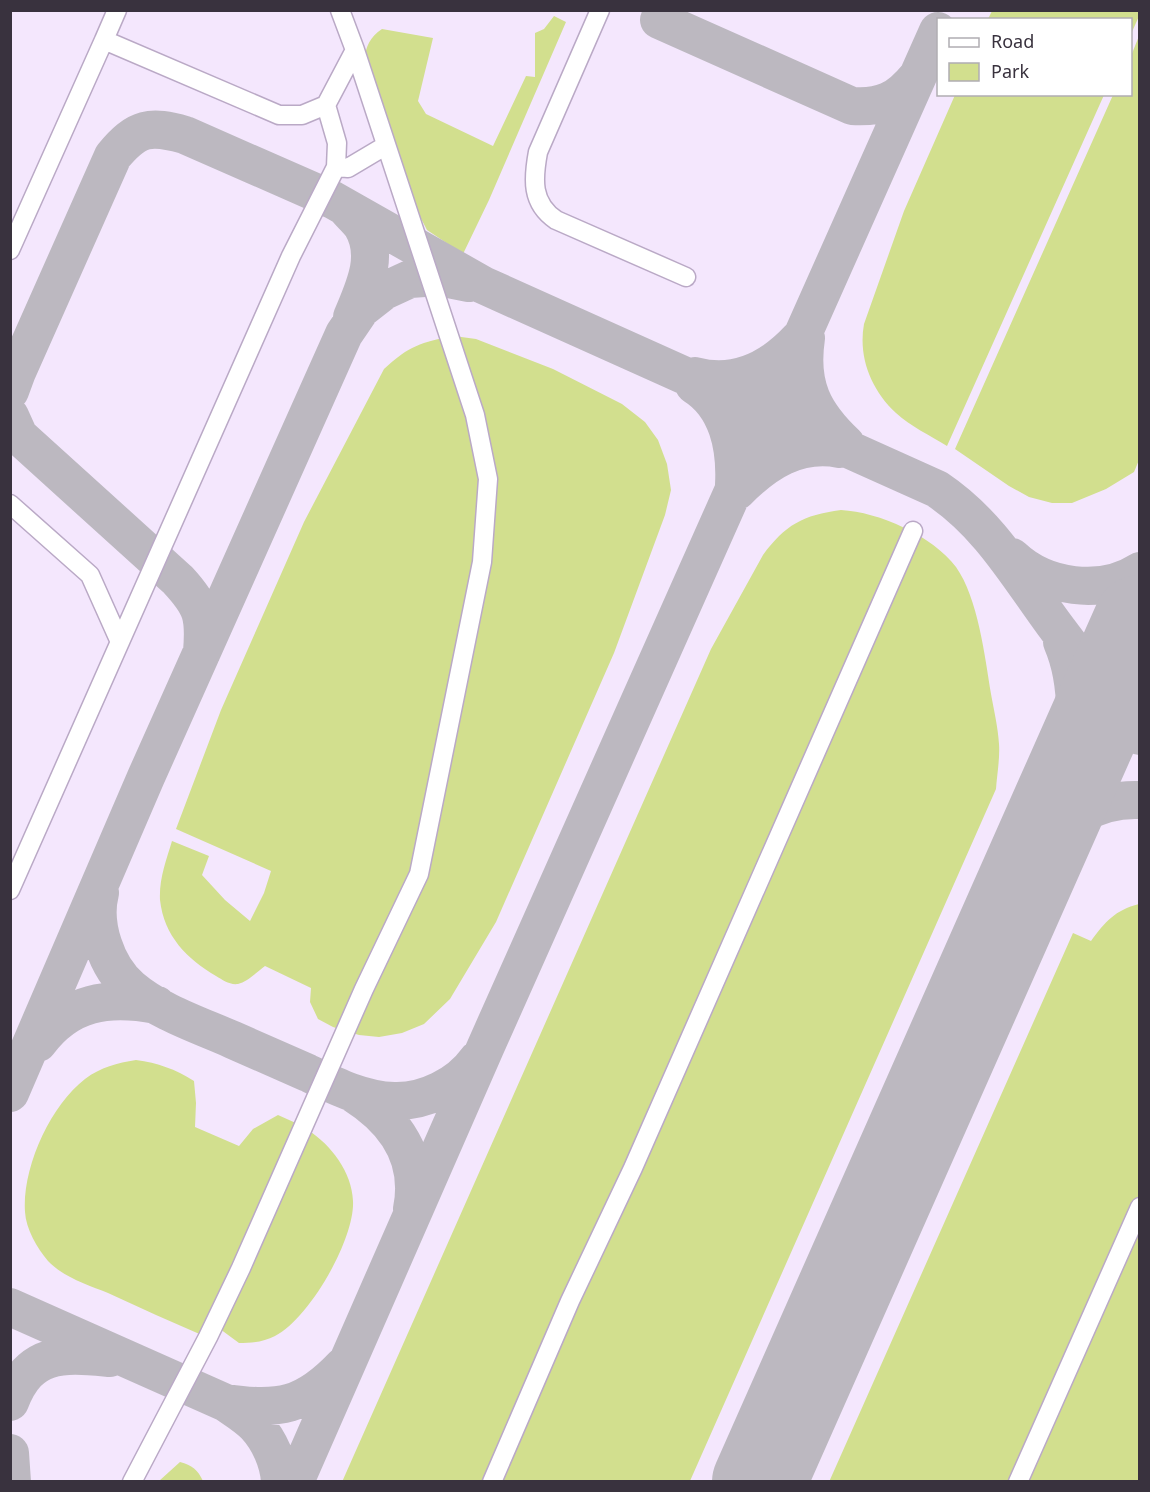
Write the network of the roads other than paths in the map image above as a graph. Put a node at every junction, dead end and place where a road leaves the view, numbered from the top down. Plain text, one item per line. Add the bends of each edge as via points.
1 (117, 10) edge
2 (340, 10) edge
3 (600, 10) edge
4 (104, 39) junction
5 (355, 50) junction
6 (326, 105) junction
7 (385, 146) junction
8 (336, 167) junction
9 (10, 250) edge
10 (686, 277) dead end
11 (10, 504) edge
12 (913, 531) dead end
13 (120, 642) junction
14 (10, 890) edge
15 (1140, 1207) edge
16 (132, 1482) edge
17 (492, 1482) edge
18 (1018, 1482) edge

1 - 4 lane
2 - 5 lane
3 - 10 lane via 538,152 534,174 539,202 556,220
4 - 6 lane via 279,115 302,115
4 - 9 lane
5 - 6 lane
5 - 7 lane
6 - 8 lane via 337,143
7 - 8 lane via 348,168
7 - 16 lane via 475,415 488,479 482,561 419,874 241,1268
8 - 13 lane via 291,256
11 - 13 lane via 90,575
12 - 17 lane
13 - 14 lane
15 - 18 lane

